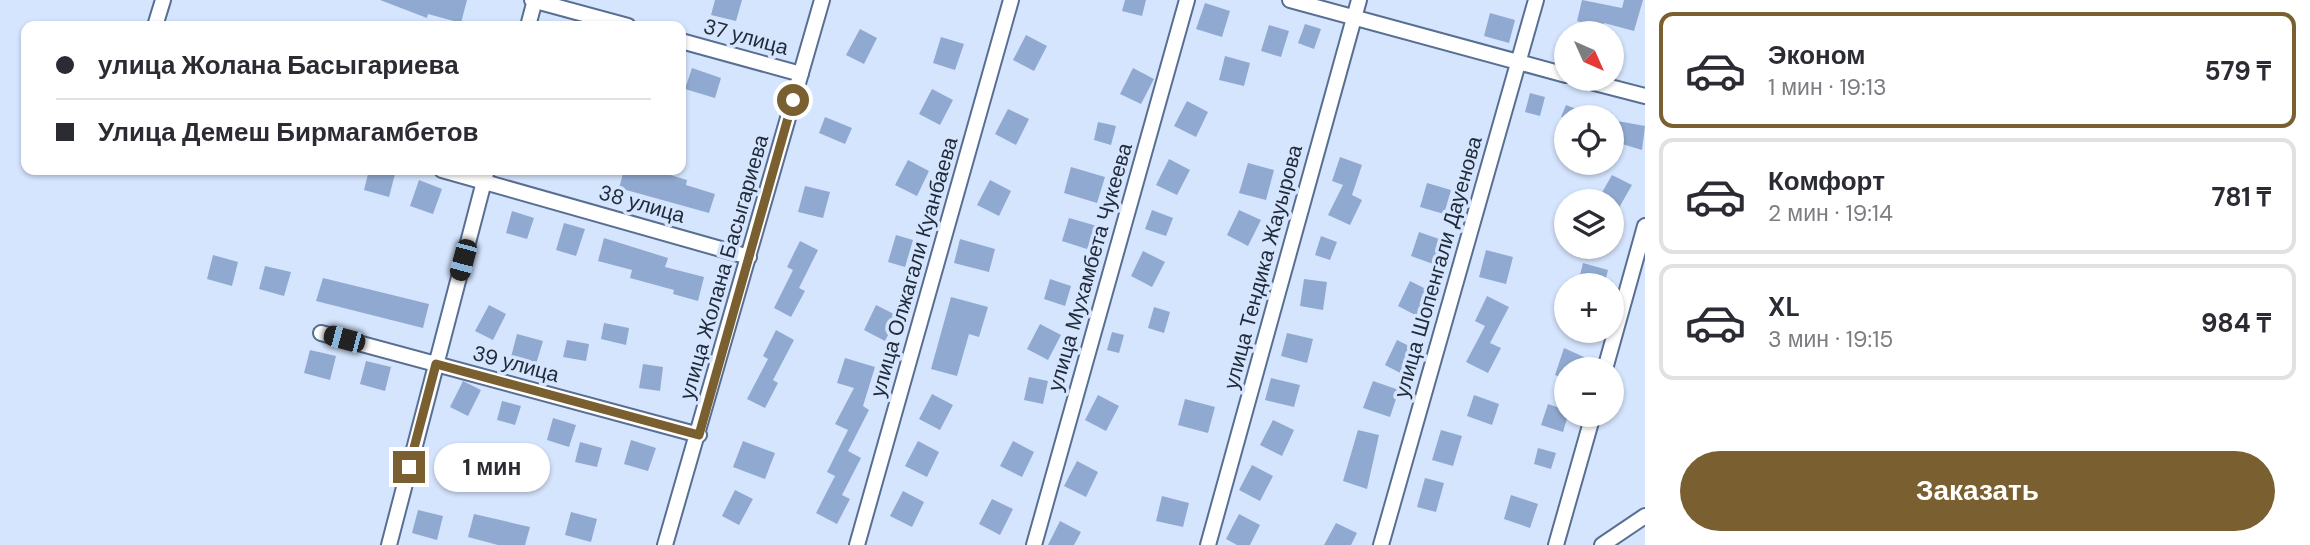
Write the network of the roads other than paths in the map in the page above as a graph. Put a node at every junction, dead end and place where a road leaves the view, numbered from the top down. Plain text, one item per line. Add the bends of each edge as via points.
1 (163, 0) edge
2 (534, 0) edge
3 (822, 0) edge
4 (1011, 0) edge
5 (1187, 0) edge
6 (1290, 0) edge
7 (1359, 0) edge
8 (1536, 0) edge
9 (1354, 19) junction
10 (157, 21) edge
11 (529, 21) edge
12 (610, 21) edge
13 (686, 42) edge
14 (1518, 63) junction
15 (1554, 72) edge
16 (801, 74) junction
17 (1624, 91) edge
18 (1645, 96) edge
19 (485, 176) edge
20 (1645, 226) edge
21 (749, 257) junction
22 (321, 333) dead end
23 (1608, 357) edge
24 (436, 364) junction
25 (1590, 427) edge
26 (699, 435) junction
27 (1645, 516) edge
28 (389, 545) edge
29 (665, 545) edge
30 (857, 545) edge
31 (1034, 545) edge
32 (1208, 545) edge
33 (1381, 545) edge
34 (1556, 545) edge
35 (1602, 545) edge

1 - 10 street
2 - 11 street
2 - 12 street
3 - 16 street, улица Жолана Басыгариева
4 - 30 street, улица Олжагали Куанбаева
5 - 31 street, улица Мухамбета Чукеева
6 - 9 street
7 - 9 street, улица Тендика Жауырова
8 - 14 street, улица Шопенгали Дауенова
9 - 14 street
9 - 32 street, улица Тендика Жауырова
13 - 16 street, 37 улица
14 - 15 street
14 - 33 street, улица Шопенгали Дауенова
16 - 21 street, улица Жолана Басыгариева
17 - 18 street
19 - 21 street, 38 улица
19 - 24 street
20 - 23 street
21 - 26 street, улица Жолана Басыгариева
22 - 24 street, 39 улица
24 - 26 street, 39 улица
24 - 28 street
25 - 34 street
26 - 29 street, улица Жолана Басыгариева
27 - 35 street

